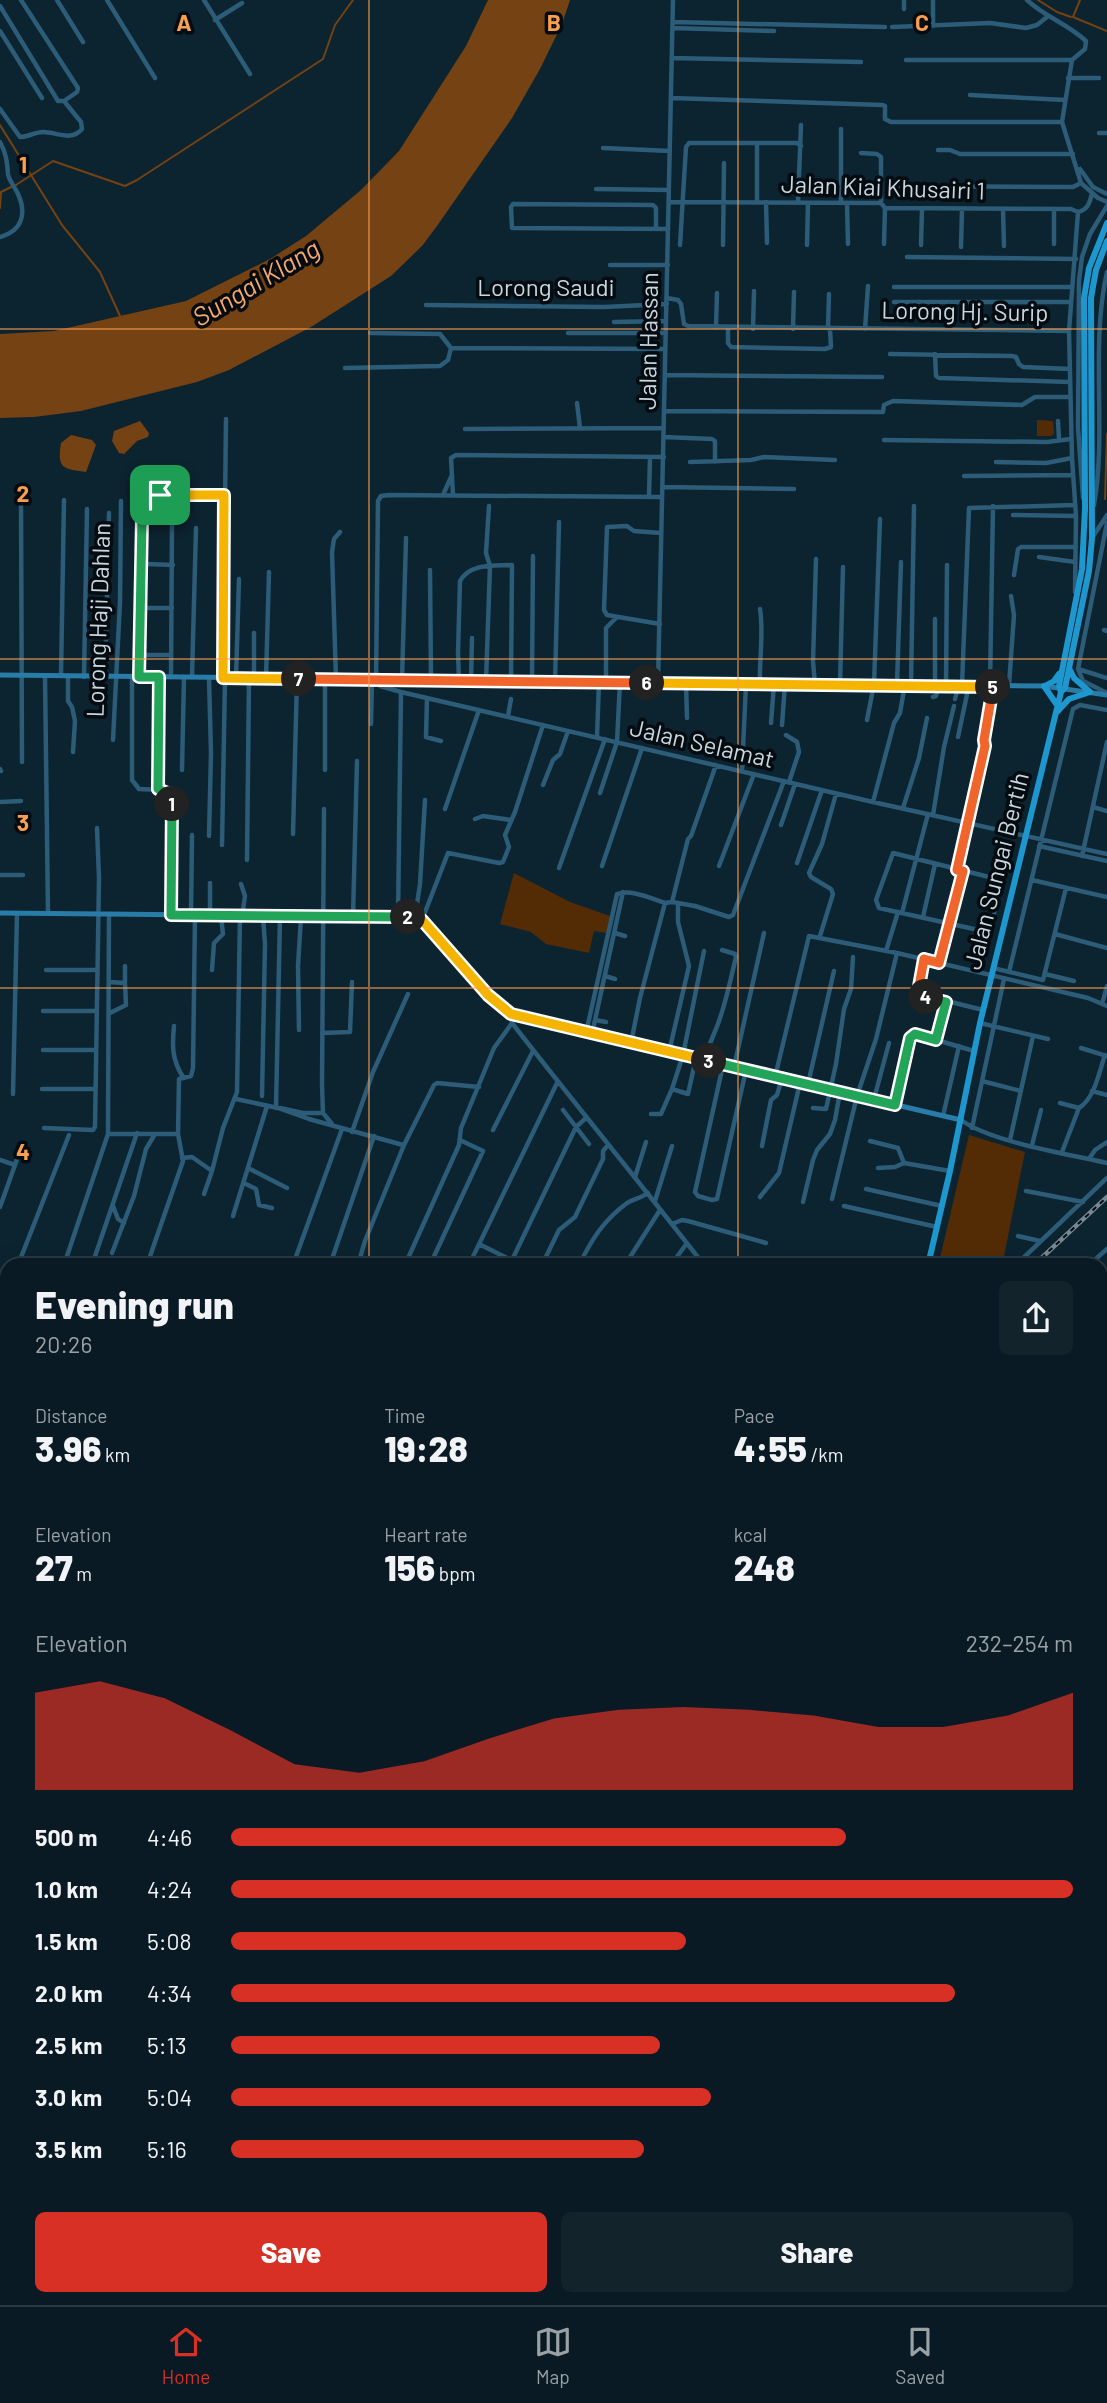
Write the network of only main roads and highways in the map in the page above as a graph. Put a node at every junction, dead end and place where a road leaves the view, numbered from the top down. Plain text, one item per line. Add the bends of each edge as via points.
1 (1107, 223) edge
2 (1107, 241) edge
3 (1088, 428) junction
4 (1089, 509) junction
5 (1070, 668) junction
6 (1057, 705) junction
7 (1055, 715) junction
8 (930, 1258) edge

1 - 3 main road, Jalan Sungai Bertih via 1084,298
2 - 3 main road, Jalan Sungai Bertih via 1091,298
3 - 4 main road, Jalan Sungai Bertih
4 - 5 main road, Jalan Sungai Bertih
4 - 5 main road, Jalan Sungai Bertih via 1089,571
5 - 6 main road, Jalan Sungai Bertih
5 - 6 main road via 1044,686
5 - 7 main road via 1090,692 1069,699
6 - 7 main road, Jalan Sungai Bertih
7 - 8 main road, Jalan Sungai Bertih via 980,1023

